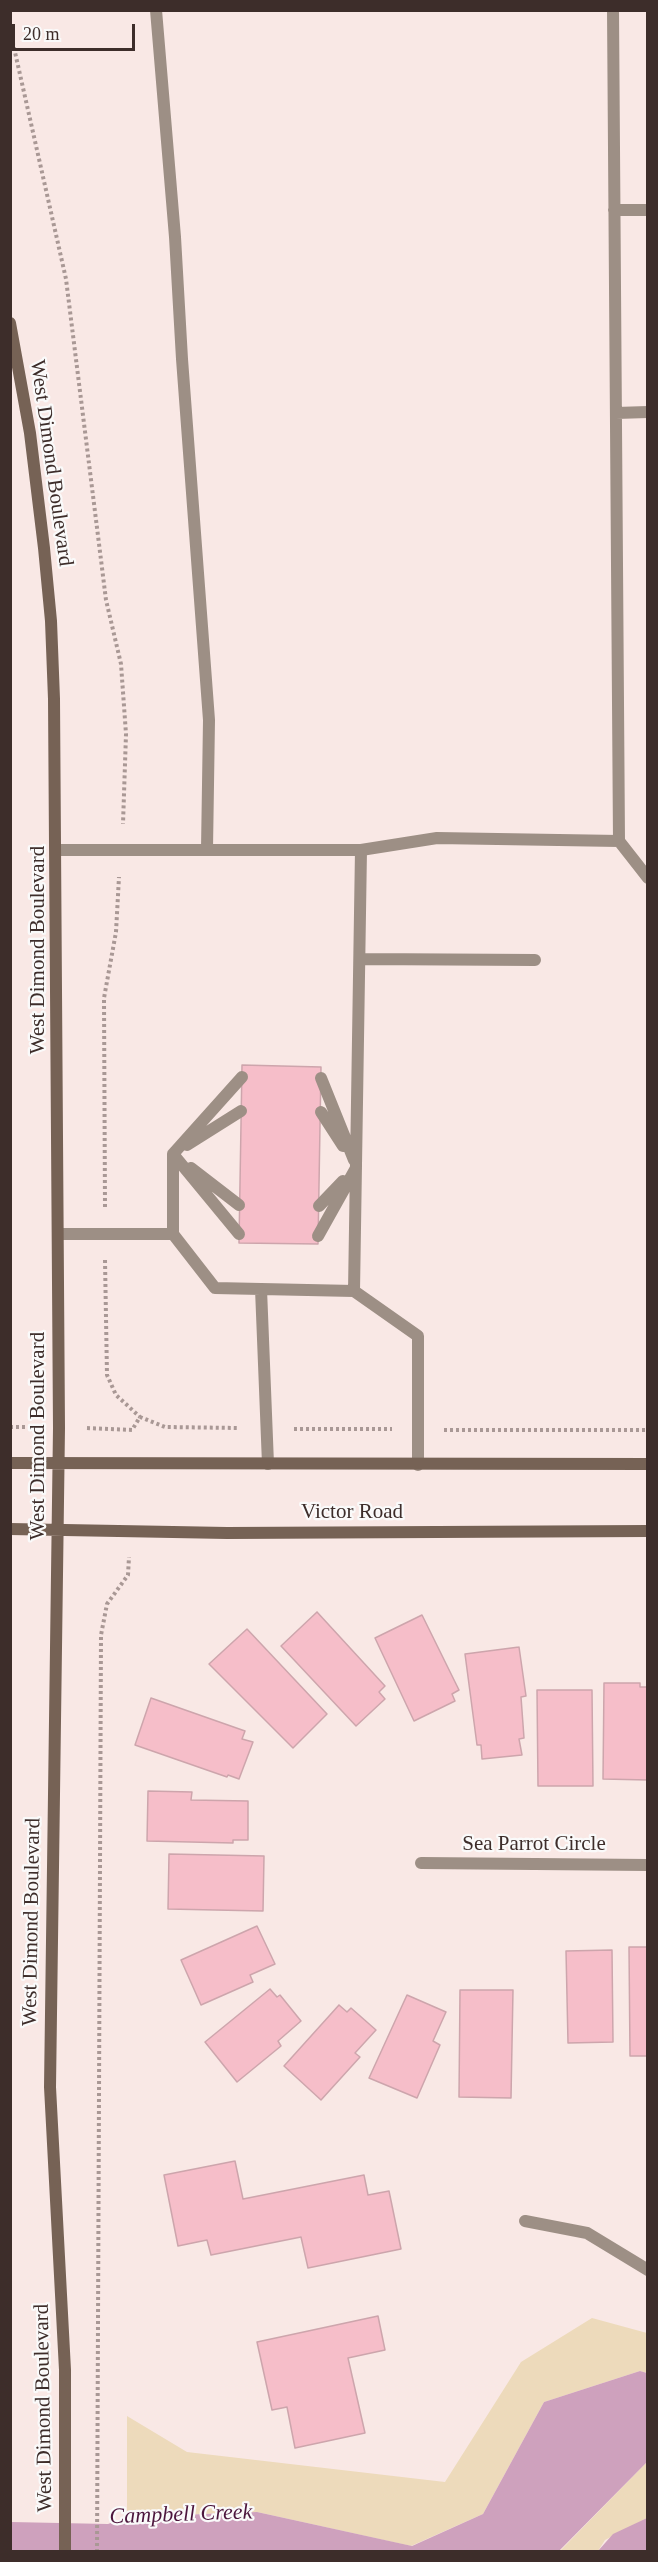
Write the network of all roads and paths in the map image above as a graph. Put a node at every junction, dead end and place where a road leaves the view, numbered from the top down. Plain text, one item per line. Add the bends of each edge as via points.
1 (156, 10) edge
2 (613, 10) edge
3 (10, 30) edge
4 (614, 210) junction
5 (648, 210) edge
6 (10, 323) edge
7 (648, 412) edge
8 (616, 413) junction
9 (619, 841) junction
10 (207, 849) junction
11 (57, 850) junction
12 (361, 850) junction
13 (121, 852) junction
14 (648, 878) edge
15 (360, 959) junction
16 (535, 960) dead end
17 (242, 1077) dead end
18 (321, 1078) dead end
19 (241, 1111) dead end
20 (321, 1113) dead end
21 (173, 1154) junction
22 (356, 1167) junction
23 (239, 1205) dead end
24 (319, 1206) dead end
25 (58, 1234) junction
26 (105, 1234) junction
27 (173, 1234) junction
28 (239, 1234) dead end
29 (318, 1236) dead end
30 (261, 1289) junction
31 (354, 1292) junction
32 (140, 1417) junction
33 (59, 1428) junction
34 (268, 1428) junction
35 (418, 1430) junction
36 (648, 1430) edge
37 (10, 1463) edge
38 (58, 1464) junction
39 (268, 1464) junction
40 (648, 1464) edge
41 (418, 1465) junction
42 (10, 1529) edge
43 (57, 1530) junction
44 (648, 1531) edge
45 (128, 1575) dead end
46 (421, 1863) dead end
47 (648, 1864) edge
48 (525, 2221) dead end
49 (648, 2270) edge
50 (65, 2552) edge
51 (97, 2552) edge

1 - 10 street via 209,720
2 - 4 street
3 - 13 path via 66,279 106,600 121,664 126,734
4 - 5 street
4 - 8 street
6 - 11 main road, West Dimond Boulevard via 30,433 50,612
7 - 8 street
8 - 9 street
9 - 12 street via 437,838
9 - 14 street
10 - 12 street
10 - 13 street
11 - 13 street
11 - 25 main road, West Dimond Boulevard
12 - 15 street
13 - 26 path via 116,932 104,998
15 - 16 street
15 - 22 street
17 - 21 street
18 - 22 street
19 - 21 street
20 - 22 street
21 - 23 street
21 - 27 street
21 - 28 street
22 - 24 street
22 - 29 street
22 - 31 street
25 - 26 street
25 - 33 main road, West Dimond Boulevard
26 - 27 street
26 - 32 path via 107,1375 116,1395
27 - 30 street via 215,1288
30 - 31 street
30 - 34 street
31 - 35 street via 418,1336
32 - 33 path via 132,1430
32 - 34 path via 165,1427
33 - 38 main road, West Dimond Boulevard
34 - 35 path
34 - 39 street
35 - 36 path
35 - 41 street
37 - 38 main road
38 - 39 main road
38 - 43 main road, West Dimond Boulevard
39 - 41 main road
40 - 41 main road
42 - 43 main road, Victor Road
43 - 44 main road, Victor Road
43 - 50 main road, West Dimond Boulevard via 50,2088 65,2370
45 - 51 path via 107,1604 101,1635
46 - 47 street, Sea Parrot Circle
48 - 49 street via 587,2233

